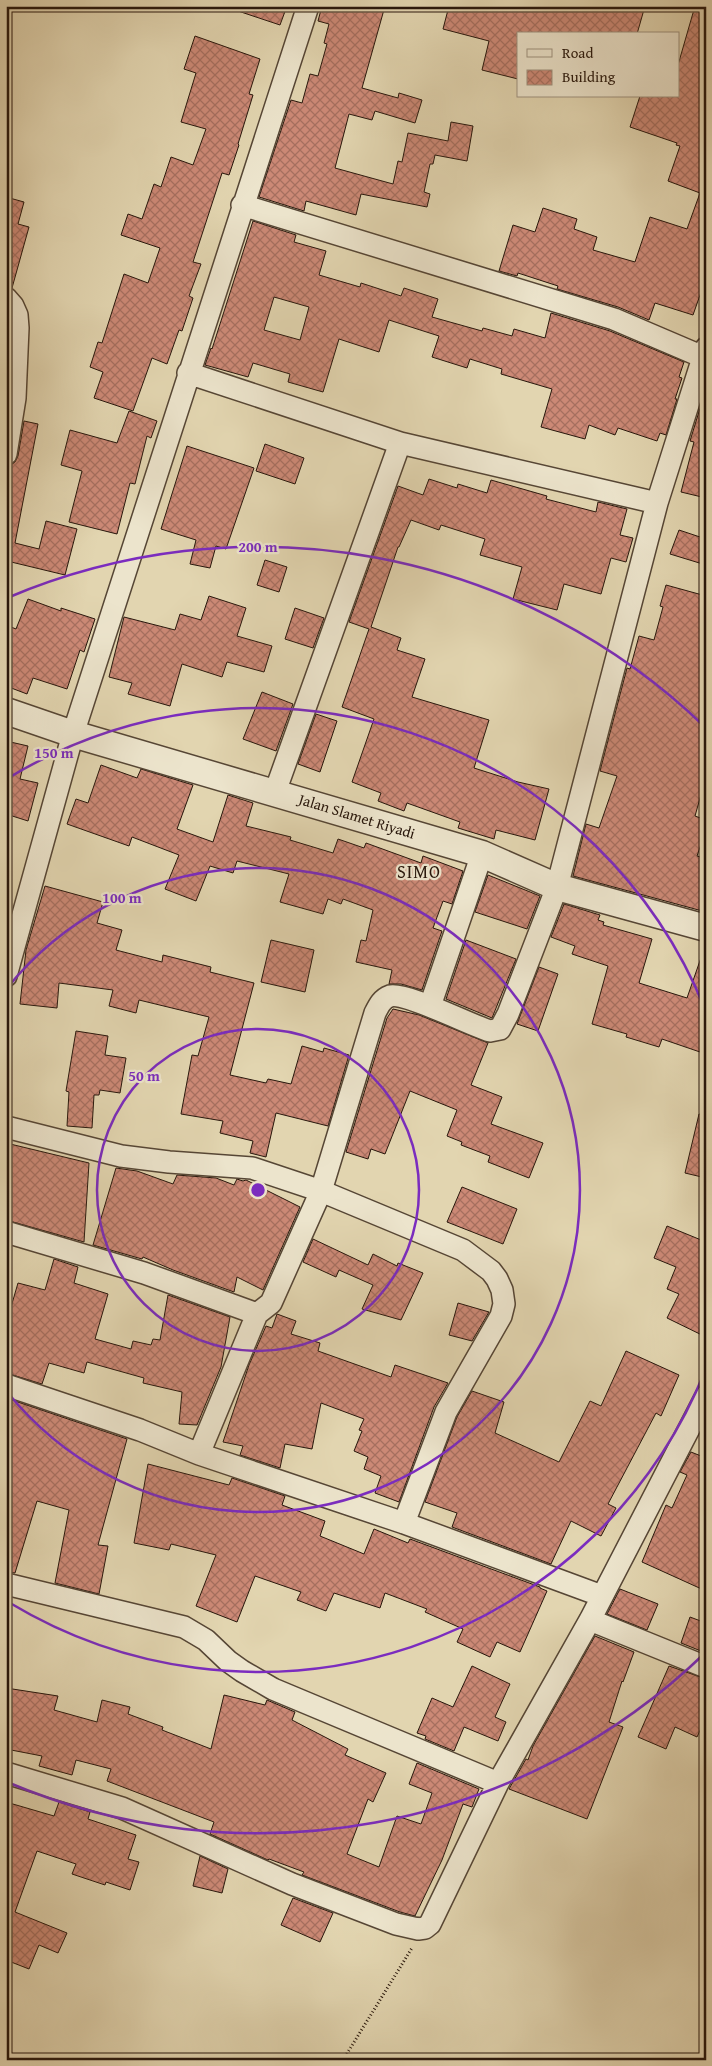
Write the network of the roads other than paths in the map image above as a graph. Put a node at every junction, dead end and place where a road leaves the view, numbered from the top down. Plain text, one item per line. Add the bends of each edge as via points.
1 (308, 6) edge
2 (242, 205) junction
3 (6, 298) edge
4 (704, 352) edge
5 (188, 373) junction
6 (400, 443) junction
7 (6, 454) edge
8 (657, 503) junction
9 (6, 711) edge
10 (73, 734) junction
11 (275, 792) junction
12 (482, 854) junction
13 (557, 886) junction
14 (706, 928) edge
15 (6, 976) edge
16 (430, 1006) junction
17 (6, 1127) edge
18 (321, 1191) junction
19 (6, 1232) edge
20 (257, 1314) junction
21 (6, 1385) edge
22 (706, 1396) edge
23 (199, 1454) junction
24 (404, 1523) junction
25 (6, 1584) edge
26 (602, 1596) junction
27 (590, 1620) junction
28 (706, 1667) edge
29 (6, 1773) edge
30 (498, 1782) junction

1 - 2 street
2 - 4 street via 614,319
2 - 5 street
3 - 7 street via 13,306 18,328 15,398
4 - 8 street
5 - 6 street
5 - 10 street
6 - 8 street
6 - 11 street
8 - 13 street
9 - 10 street, Jalan Slamet Riyadi
10 - 11 street, Jalan Slamet Riyadi
10 - 15 street
11 - 12 street, Jalan Slamet Riyadi
12 - 13 street, Jalan Slamet Riyadi
12 - 16 street
13 - 14 street, Jalan Slamet Riyadi
13 - 16 street via 500,1029 479,1028
16 - 18 street via 396,995 380,1003
17 - 18 street via 122,1156 252,1168
18 - 20 street via 271,1304
18 - 24 street via 463,1250 491,1271 502,1290 504,1304 501,1316 446,1412
19 - 20 street via 144,1273
20 - 23 street
21 - 23 street via 140,1430
22 - 26 street
23 - 24 street
24 - 26 street
25 - 30 street via 184,1627 206,1640 242,1672 273,1688
26 - 27 street
27 - 28 street
27 - 30 street
29 - 30 street via 122,1808 292,1884 396,1924 418,1929 430,1924

